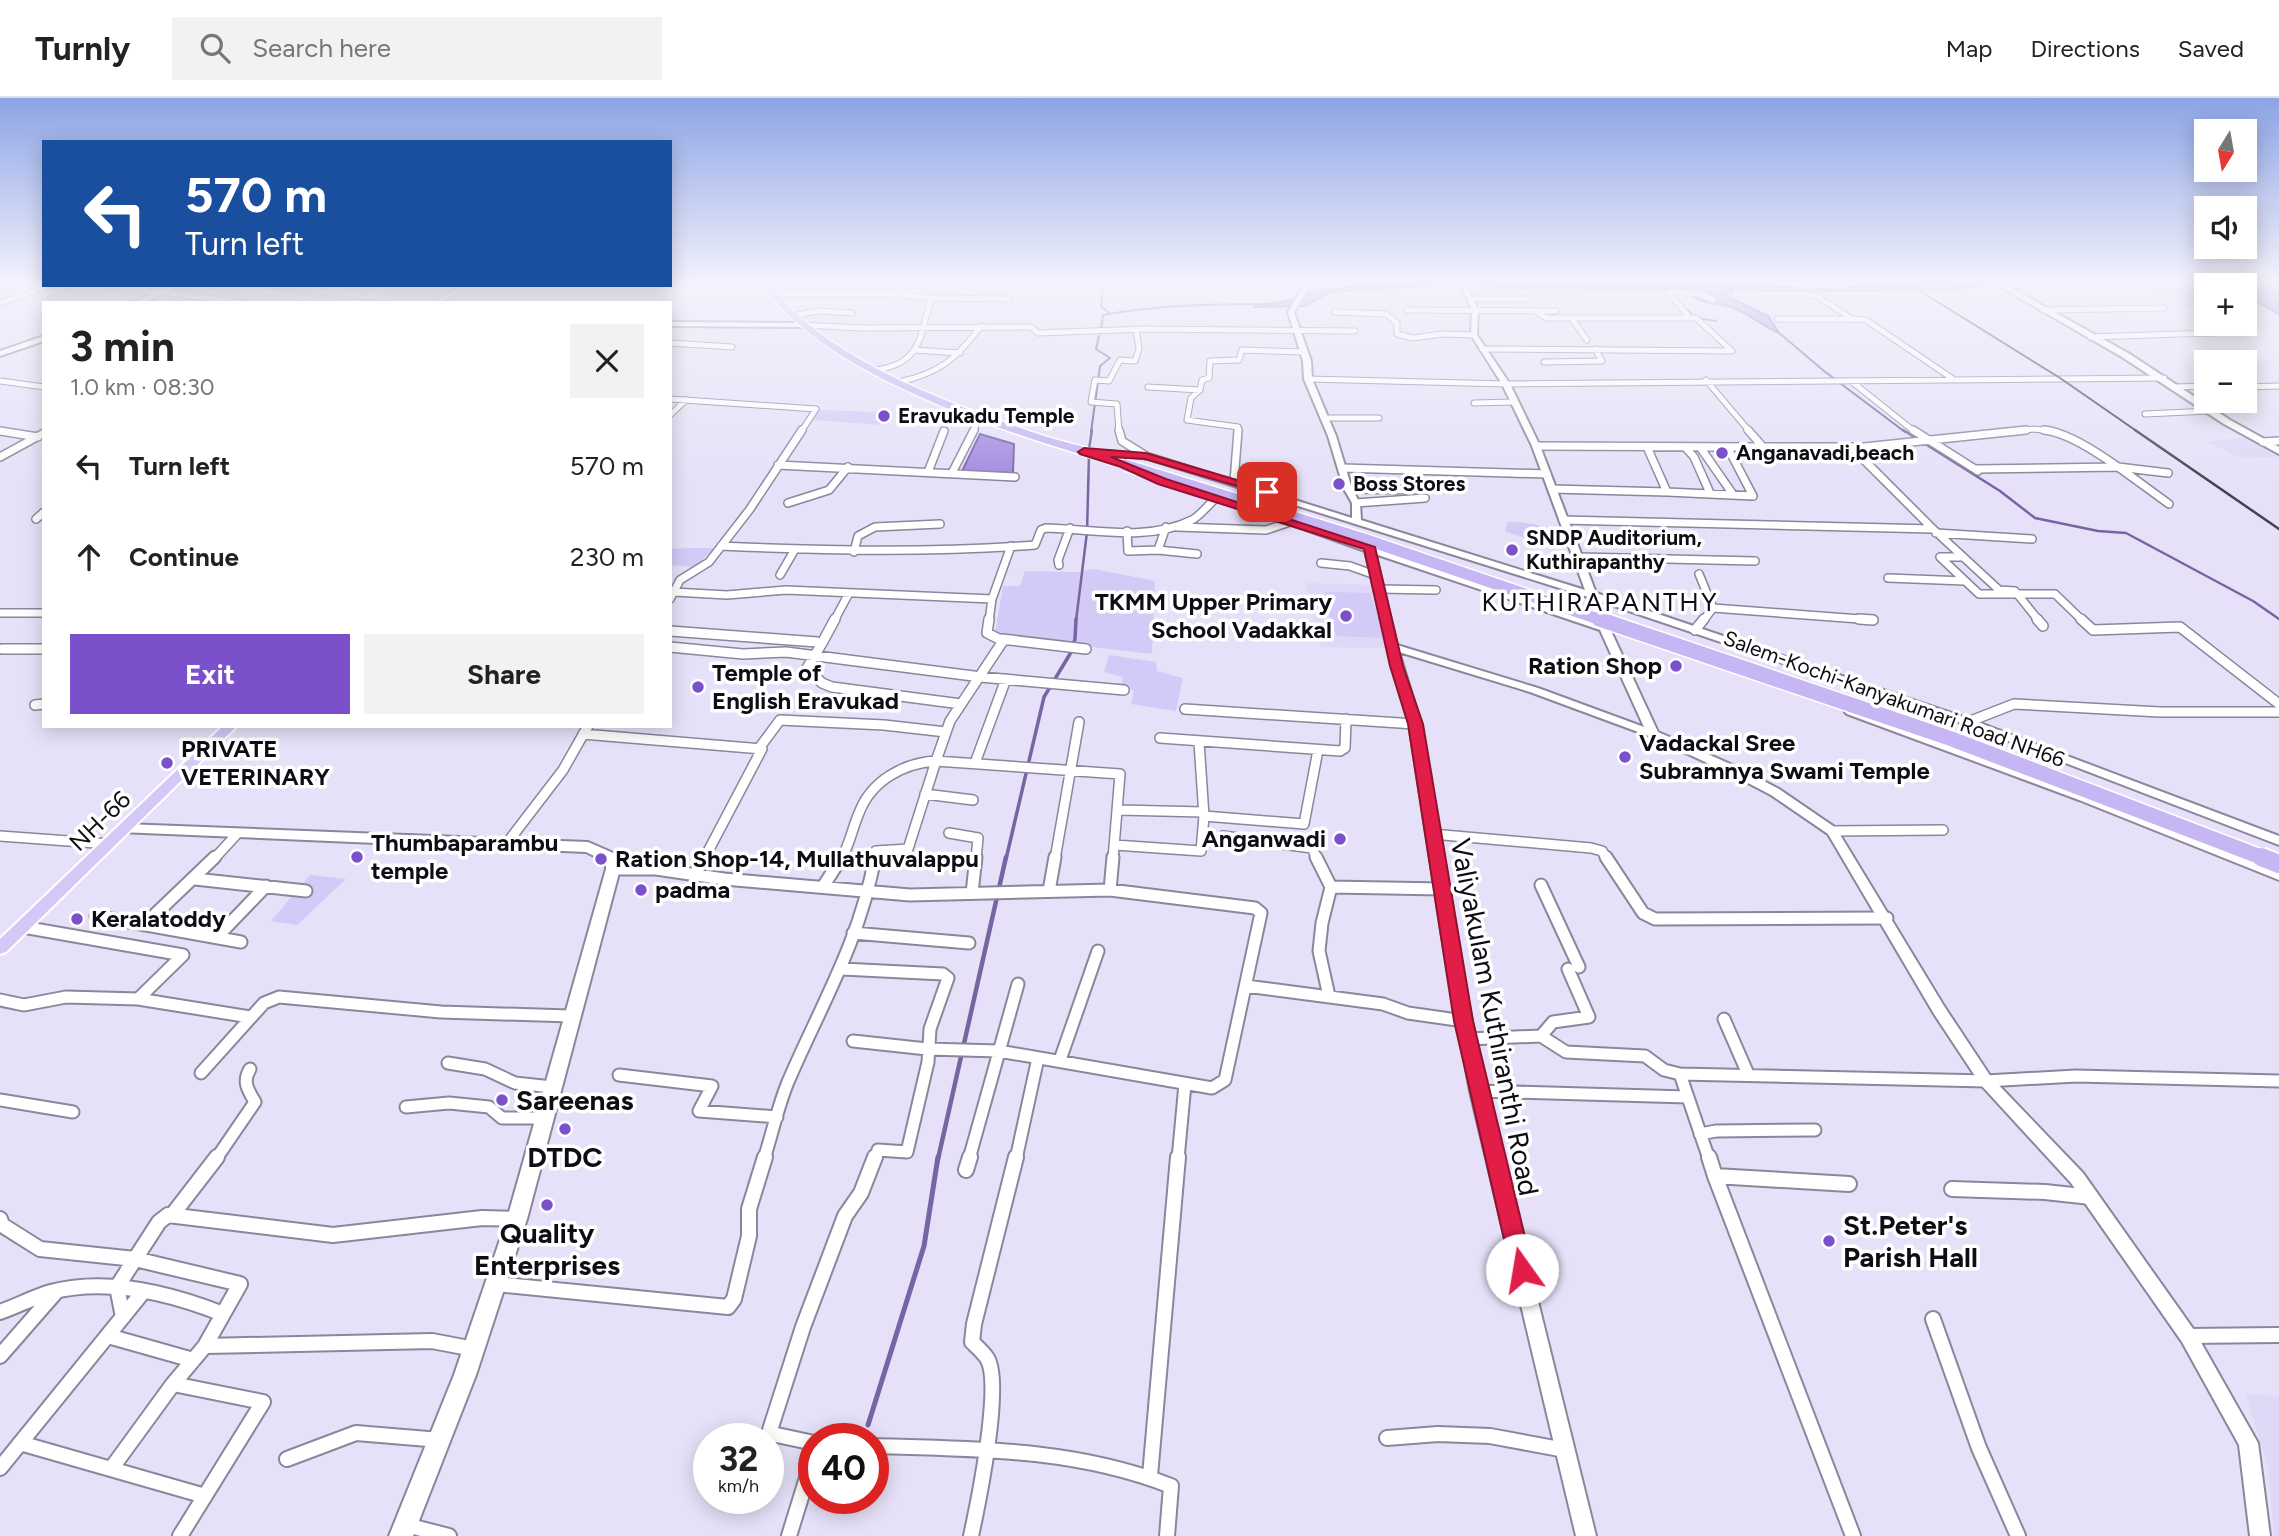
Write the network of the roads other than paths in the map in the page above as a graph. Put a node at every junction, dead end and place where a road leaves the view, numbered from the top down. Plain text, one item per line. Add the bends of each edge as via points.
1 (17, 348) edge
2 (839, 348) edge
3 (964, 348) edge
4 (1139, 348) edge
5 (1303, 348) edge
6 (1729, 348) edge
7 (1907, 348) edge
8 (2110, 348) edge
9 (1482, 349) joint
10 (1595, 349) junction
11 (914, 350) joint
12 (1304, 352) junction
13 (960, 353) junction
14 (0, 354) edge
15 (1544, 362) dead end
16 (874, 370) junction
17 (2164, 378) junction
18 (1308, 379) junction
19 (1706, 380) junction
20 (1851, 380) junction
21 (1954, 380) junction
22 (0, 381) edge
23 (899, 382) junction
24 (1506, 384) junction
25 (42, 386) edge
26 (2279, 386) edge
27 (1148, 387) dead end
28 (2175, 387) junction
29 (2194, 387) edge
30 (2257, 387) edge
31 (1200, 390) junction
32 (672, 399) edge
33 (686, 400) junction
34 (2194, 400) edge
35 (1514, 402) junction
36 (1474, 403) dead end
37 (2194, 412) edge
38 (672, 413) edge
39 (2213, 413) edge
40 (2145, 414) dead end
41 (1325, 418) junction
42 (1379, 418) dead end
43 (979, 419) junction
44 (944, 431) dead end
45 (0, 432) edge
46 (42, 436) edge
47 (1927, 440) junction
48 (2279, 441) edge
49 (2263, 442) junction
50 (1536, 446) junction
51 (1647, 447) junction
52 (1685, 447) junction
53 (1700, 447) junction
54 (1763, 447) junction
55 (1851, 447) junction
56 (1728, 448) junction
57 (2279, 451) edge
58 (1084, 452) junction
59 (1146, 456) junction
60 (0, 457) edge
61 (778, 465) junction
62 (1125, 465) junction
63 (848, 467) junction
64 (2118, 467) junction
65 (1342, 468) junction
66 (928, 472) junction
67 (952, 473) junction
68 (2168, 473) dead end
69 (1547, 474) junction
70 (1015, 477) dead end
71 (1234, 482) junction
72 (1348, 489) junction
73 (1552, 489) junction
74 (1667, 492) junction
75 (1710, 493) junction
76 (1732, 493) junction
77 (1216, 498) junction
78 (788, 503) dead end
79 (1356, 503) junction
80 (2169, 504) dead end
81 (42, 514) edge
82 (36, 519) dead end
83 (1563, 520) junction
84 (1357, 521) junction
85 (1290, 522) junction
86 (940, 524) dead end
87 (1070, 527) junction
88 (1166, 527) junction
89 (1127, 531) junction
90 (1934, 531) junction
91 (2032, 539) dead end
92 (720, 545) junction
93 (1011, 546) junction
94 (1369, 547) junction
95 (1158, 550) junction
96 (794, 551) junction
97 (854, 552) junction
98 (1197, 554) dead end
99 (1579, 557) junction
100 (1961, 557) junction
101 (1755, 561) dead end
102 (1321, 563) dead end
103 (1059, 565) dead end
104 (1699, 574) dead end
105 (780, 575) dead end
106 (1888, 578) dead end
107 (1965, 581) junction
108 (1377, 582) junction
109 (1436, 590) dead end
110 (673, 591) edge
111 (848, 595) junction
112 (2017, 595) junction
113 (1594, 596) junction
114 (992, 599) junction
115 (1713, 608) junction
116 (0, 613) edge
117 (42, 613) edge
118 (1873, 620) dead end
119 (2043, 626) dead end
120 (1604, 628) junction
121 (1695, 630) junction
122 (672, 631) edge
123 (1002, 639) junction
124 (821, 645) junction
125 (672, 647) edge
126 (1393, 647) junction
127 (2, 649) dead end
128 (42, 649) edge
129 (1084, 649) dead end
130 (814, 656) junction
131 (981, 677) junction
132 (1006, 679) junction
133 (1124, 690) dead end
134 (961, 704) junction
135 (2279, 704) edge
136 (1185, 709) dead end
137 (2279, 712) edge
138 (1346, 719) junction
139 (1079, 722) dead end
140 (1968, 722) junction
141 (1415, 724) junction
142 (229, 728) edge
143 (586, 730) edge
144 (946, 732) junction
145 (1653, 734) junction
146 (1160, 738) dead end
147 (1199, 742) junction
148 (760, 747) junction
149 (1318, 750) junction
150 (936, 761) junction
151 (975, 763) junction
152 (1070, 770) junction
153 (926, 794) junction
154 (973, 800) dead end
155 (1119, 810) junction
156 (1203, 814) junction
157 (125, 829) junction
158 (1944, 830) dead end
159 (1832, 831) junction
160 (949, 834) dead end
161 (1432, 834) junction
162 (236, 835) junction
163 (0, 836) edge
164 (1223, 836) dead end
165 (2279, 841) edge
166 (508, 843) junction
167 (109, 844) junction
168 (1115, 845) junction
169 (2279, 864) edge
170 (613, 869) junction
171 (2279, 875) edge
172 (695, 876) junction
173 (195, 879) junction
174 (824, 885) junction
175 (1541, 885) dead end
176 (266, 886) junction
177 (1331, 887) junction
178 (1443, 889) junction
179 (1110, 890) junction
180 (306, 891) dead end
181 (869, 891) junction
182 (1049, 891) junction
183 (972, 893) junction
184 (96, 916) dead end
185 (1887, 918) junction
186 (144, 925) junction
187 (23, 927) junction
188 (853, 933) junction
189 (217, 937) junction
190 (241, 942) dead end
191 (969, 943) dead end
192 (0, 948) edge
193 (1098, 951) dead end
194 (842, 969) junction
195 (1017, 984) dead end
196 (1246, 986) junction
197 (1329, 996) junction
198 (138, 999) junction
199 (0, 1000) edge
200 (570, 1016) junction
201 (250, 1017) junction
202 (1724, 1019) dead end
203 (1464, 1021) junction
204 (1541, 1036) junction
205 (1468, 1039) junction
206 (853, 1041) dead end
207 (927, 1049) junction
208 (999, 1051) junction
209 (1038, 1058) junction
210 (1060, 1060) junction
211 (448, 1063) dead end
212 (250, 1069) dead end
213 (201, 1073) dead end
214 (1680, 1074) junction
215 (1748, 1074) junction
216 (619, 1075) dead end
217 (1986, 1080) junction
218 (2279, 1081) edge
219 (1185, 1084) junction
220 (552, 1087) junction
221 (1478, 1090) junction
222 (1687, 1097) junction
223 (0, 1100) edge
224 (406, 1107) dead end
225 (73, 1112) dead end
226 (777, 1117) junction
227 (544, 1118) junction
228 (1815, 1130) dead end
229 (1700, 1134) junction
230 (966, 1170) dead end
231 (1715, 1176) junction
232 (1849, 1184) dead end
233 (1952, 1189) dead end
234 (2091, 1197) junction
235 (173, 1214) junction
236 (517, 1219) junction
237 (1, 1223) edge
238 (135, 1259) junction
239 (496, 1284) junction
240 (117, 1287) junction
241 (57, 1291) junction
242 (143, 1292) junction
243 (0, 1312) edge
244 (223, 1314) junction
245 (123, 1317) junction
246 (1933, 1319) dead end
247 (2279, 1335) edge
248 (108, 1336) junction
249 (2188, 1336) junction
250 (205, 1346) junction
251 (474, 1349) junction
252 (0, 1356) edge
253 (193, 1360) junction
254 (173, 1384) junction
255 (1387, 1438) dead end
256 (440, 1440) junction
257 (798, 1440) edge
258 (20, 1443) junction
259 (889, 1447) edge
260 (1566, 1450) junction
261 (988, 1451) junction
262 (287, 1459) dead end
263 (0, 1468) edge
264 (111, 1469) junction
265 (1150, 1476) junction
266 (205, 1496) junction
267 (798, 1507) edge
268 (404, 1530) edge
269 (180, 1536) edge
270 (449, 1536) edge
271 (789, 1536) edge
272 (971, 1536) edge
273 (1167, 1536) edge
274 (1586, 1536) edge
275 (1853, 1536) edge
276 (2018, 1536) edge
277 (2260, 1536) edge

1 - 14 main road
2 - 16 highway, Salem-Kochi-Kanyakumari Road NH66
3 - 13 street
4 - 59 street via 1135,361 1120,360 1109,381 1095,380 1091,402 1117,404 1117,433 1122,444
5 - 12 street
6 - 10 street via 1732,351
7 - 21 street
8 - 17 main road
9 - 10 street
9 - 24 street
10 - 15 street via 1602,361
11 - 13 street
11 - 16 street via 900,365
12 - 18 street
12 - 31 street via 1242,350 1239,360 1210,361 1209,378 1202,380
13 - 23 street via 929,376
16 - 23 highway, Salem-Kochi-Kanyakumari Road NH66
17 - 21 street
17 - 28 main road
18 - 24 street
18 - 41 street
19 - 20 street
19 - 24 street
19 - 54 street
20 - 21 street
20 - 47 street
22 - 25 street
23 - 43 highway, Salem-Kochi-Kanyakumari Road NH66
24 - 35 street
26 - 30 street
27 - 31 street
28 - 29 street
28 - 34 main road
31 - 71 street via 1191,398 1187,420 1238,427
32 - 33 street
33 - 38 street
33 - 61 street via 816,408
35 - 36 street
35 - 50 street
37 - 40 street
39 - 49 main road
41 - 42 street
41 - 65 street
43 - 58 highway, Salem-Kochi-Kanyakumari Road NH66
43 - 67 street
44 - 66 street
45 - 46 street
46 - 60 street
47 - 55 street
47 - 64 street via 1978,471
47 - 64 street via 2034,429 2057,431
48 - 49 street
49 - 57 main road
50 - 51 street
50 - 69 street
51 - 52 street
51 - 74 street
52 - 53 street
52 - 75 street
53 - 56 street
53 - 76 street
54 - 55 street
54 - 56 street
55 - 90 street
56 - 76 street via 1753,496
58 - 59 street
58 - 62 highway, Salem-Kochi-Kanyakumari Road NH66
59 - 71 street
61 - 63 street
61 - 92 street
62 - 77 street
62 - 169 highway, Salem-Kochi-Kanyakumari Road NH66, bridge via 1327,527 1926,730
63 - 66 street
63 - 78 street via 838,486
64 - 68 street
64 - 80 street
65 - 69 street
65 - 72 street
66 - 67 street
67 - 70 street
69 - 73 street
71 - 84 street
72 - 79 street
72 - 79 street via 1425,494
73 - 74 street
73 - 83 street
74 - 75 street
75 - 76 street
77 - 85 street
77 - 88 street via 1193,520
79 - 84 street
81 - 82 street
83 - 90 street
83 - 99 street
84 - 113 street
85 - 88 street via 1266,530
85 - 94 street
86 - 97 street via 875,527 858,536
87 - 89 street
87 - 93 street via 1041,530 1035,545
87 - 103 street
88 - 89 street
88 - 95 street
89 - 95 street via 1128,551
90 - 91 street
90 - 100 street
92 - 96 street
92 - 110 street via 709,562 684,576
93 - 97 street
93 - 114 street
94 - 108 street, Valiyakulam Kuthiranthi Road
94 - 120 street
95 - 98 street
96 - 97 street
96 - 105 street
99 - 101 street
99 - 113 street
100 - 107 street via 1940,557
100 - 112 street via 1999,590
102 - 108 street via 1350,566
104 - 115 street
106 - 107 street
107 - 112 street via 1979,594
108 - 109 street
108 - 126 street, Valiyakulam Kuthiranthi Road
110 - 111 street via 727,595 786,590
111 - 114 street
111 - 124 street
112 - 119 street
112 - 135 street via 2055,594 2093,630 2180,627
113 - 120 street
113 - 121 street
114 - 123 street via 987,632
115 - 118 street
115 - 121 street
116 - 117 street
120 - 145 street
120 - 171 street via 1847,710
121 - 140 street
122 - 124 street
123 - 129 street
123 - 131 street
124 - 130 street
125 - 130 street
126 - 141 street, Valiyakulam Kuthiranthi Road
126 - 145 street via 1534,690
127 - 128 street
130 - 131 street
130 - 134 street via 807,670 826,686
131 - 132 street
131 - 134 street
132 - 133 street
132 - 151 street
134 - 144 street
136 - 138 street
137 - 140 street via 2161,712 2014,704
138 - 141 street
138 - 149 street via 1345,748
139 - 152 street
140 - 165 street
141 - 161 street, Valiyakulam Kuthiranthi Road
142 - 157 main road, NH-66
143 - 148 street
143 - 166 street via 563,770
144 - 148 street via 780,720
144 - 150 street
145 - 159 street via 1733,769
146 - 147 street
147 - 149 street
147 - 156 street
148 - 172 street via 763,751
149 - 156 street via 1304,824
150 - 151 street
150 - 153 street
150 - 174 street via 902,766 869,796 851,840
151 - 152 street
152 - 155 street via 1121,774
152 - 182 street
153 - 154 street
153 - 181 street via 908,849 876,851
155 - 156 street
155 - 168 street
156 - 168 street via 1199,852
157 - 162 main road
157 - 167 main road, NH-66
158 - 159 street
159 - 185 street
160 - 183 street via 978,838
161 - 178 street, Valiyakulam Kuthiranthi Road
161 - 185 street via 1602,851 1643,913 1655,919
162 - 166 main road
162 - 173 street
163 - 167 street
164 - 177 street via 1312,848
166 - 170 main road via 588,847 612,859
167 - 187 main road, NH-66
168 - 179 street
170 - 172 street via 656,869
170 - 200 main road
172 - 174 street
173 - 176 street
173 - 186 street
174 - 181 street
175 - 204 street via 1589,1017 1553,1022
176 - 180 street
176 - 189 street
177 - 178 street
177 - 197 street via 1319,951
178 - 203 street, Valiyakulam Kuthiranthi Road
179 - 182 street
179 - 196 street via 1259,909
181 - 183 street
181 - 188 street
182 - 183 street
184 - 186 street
185 - 217 street via 1939,1010
186 - 189 street
187 - 192 main road, NH-66
187 - 198 street via 183,955
188 - 191 street
188 - 194 street
189 - 190 street
193 - 210 street
194 - 207 street via 947,975
194 - 226 street via 787,1084
195 - 208 street
196 - 197 street
196 - 219 street via 1225,1080 1212,1088
197 - 203 street
198 - 199 street via 66,997 24,1005
198 - 201 street
200 - 201 street via 442,1012 279,997 264,1003
200 - 220 main road
201 - 213 street
202 - 215 street
203 - 205 street, Valiyakulam Kuthiranthi Road
204 - 205 street
204 - 214 street via 1566,1052 1644,1056 1664,1070
205 - 221 street, Valiyakulam Kuthiranthi Road
206 - 207 street
207 - 208 street
207 - 257 street via 907,1152 878,1150 870,1174 845,1216 803,1327 770,1430
208 - 209 street
208 - 230 street
209 - 210 street
209 - 261 street via 974,1324 972,1342 988,1359 991,1373
210 - 219 street
211 - 220 street via 485,1069 515,1083
212 - 235 street via 246,1087 255,1102
214 - 215 street
214 - 222 street
215 - 217 street
216 - 226 street via 712,1086 699,1111
217 - 218 street via 2076,1076
217 - 234 street
219 - 265 street
220 - 227 main road
221 - 222 street
221 - 260 street, Valiyakulam Kuthiranthi Road
222 - 229 street
223 - 225 street
224 - 227 street via 449,1103 489,1107 502,1118
226 - 239 street via 749,1209 749,1236 728,1307
227 - 236 main road
228 - 229 street
229 - 231 street
231 - 232 street
231 - 275 street
233 - 234 street
234 - 249 street
235 - 236 street via 333,1235 482,1218
235 - 238 street via 159,1223
236 - 239 main road
237 - 238 street via 40,1249
238 - 240 street
238 - 244 street via 240,1284
239 - 251 main road
240 - 241 street
240 - 242 street
240 - 245 street
241 - 243 street
241 - 252 street
242 - 244 street via 192,1301
242 - 245 street
244 - 250 street
245 - 248 street
246 - 276 street via 1979,1448
247 - 249 street
248 - 253 street
248 - 258 street
249 - 277 street via 2248,1443
250 - 251 street via 432,1341
250 - 253 street
251 - 256 main road
253 - 254 street
254 - 264 street
254 - 266 street via 263,1402
255 - 260 street via 1490,1436
256 - 262 street via 356,1433
256 - 268 main road
258 - 263 street
258 - 264 street
259 - 261 street
260 - 274 street, Valiyakulam Kuthiranthi Road
261 - 265 street via 1092,1459
261 - 272 street
264 - 266 street
265 - 273 street via 1171,1486
266 - 269 street
267 - 271 street
268 - 270 street

